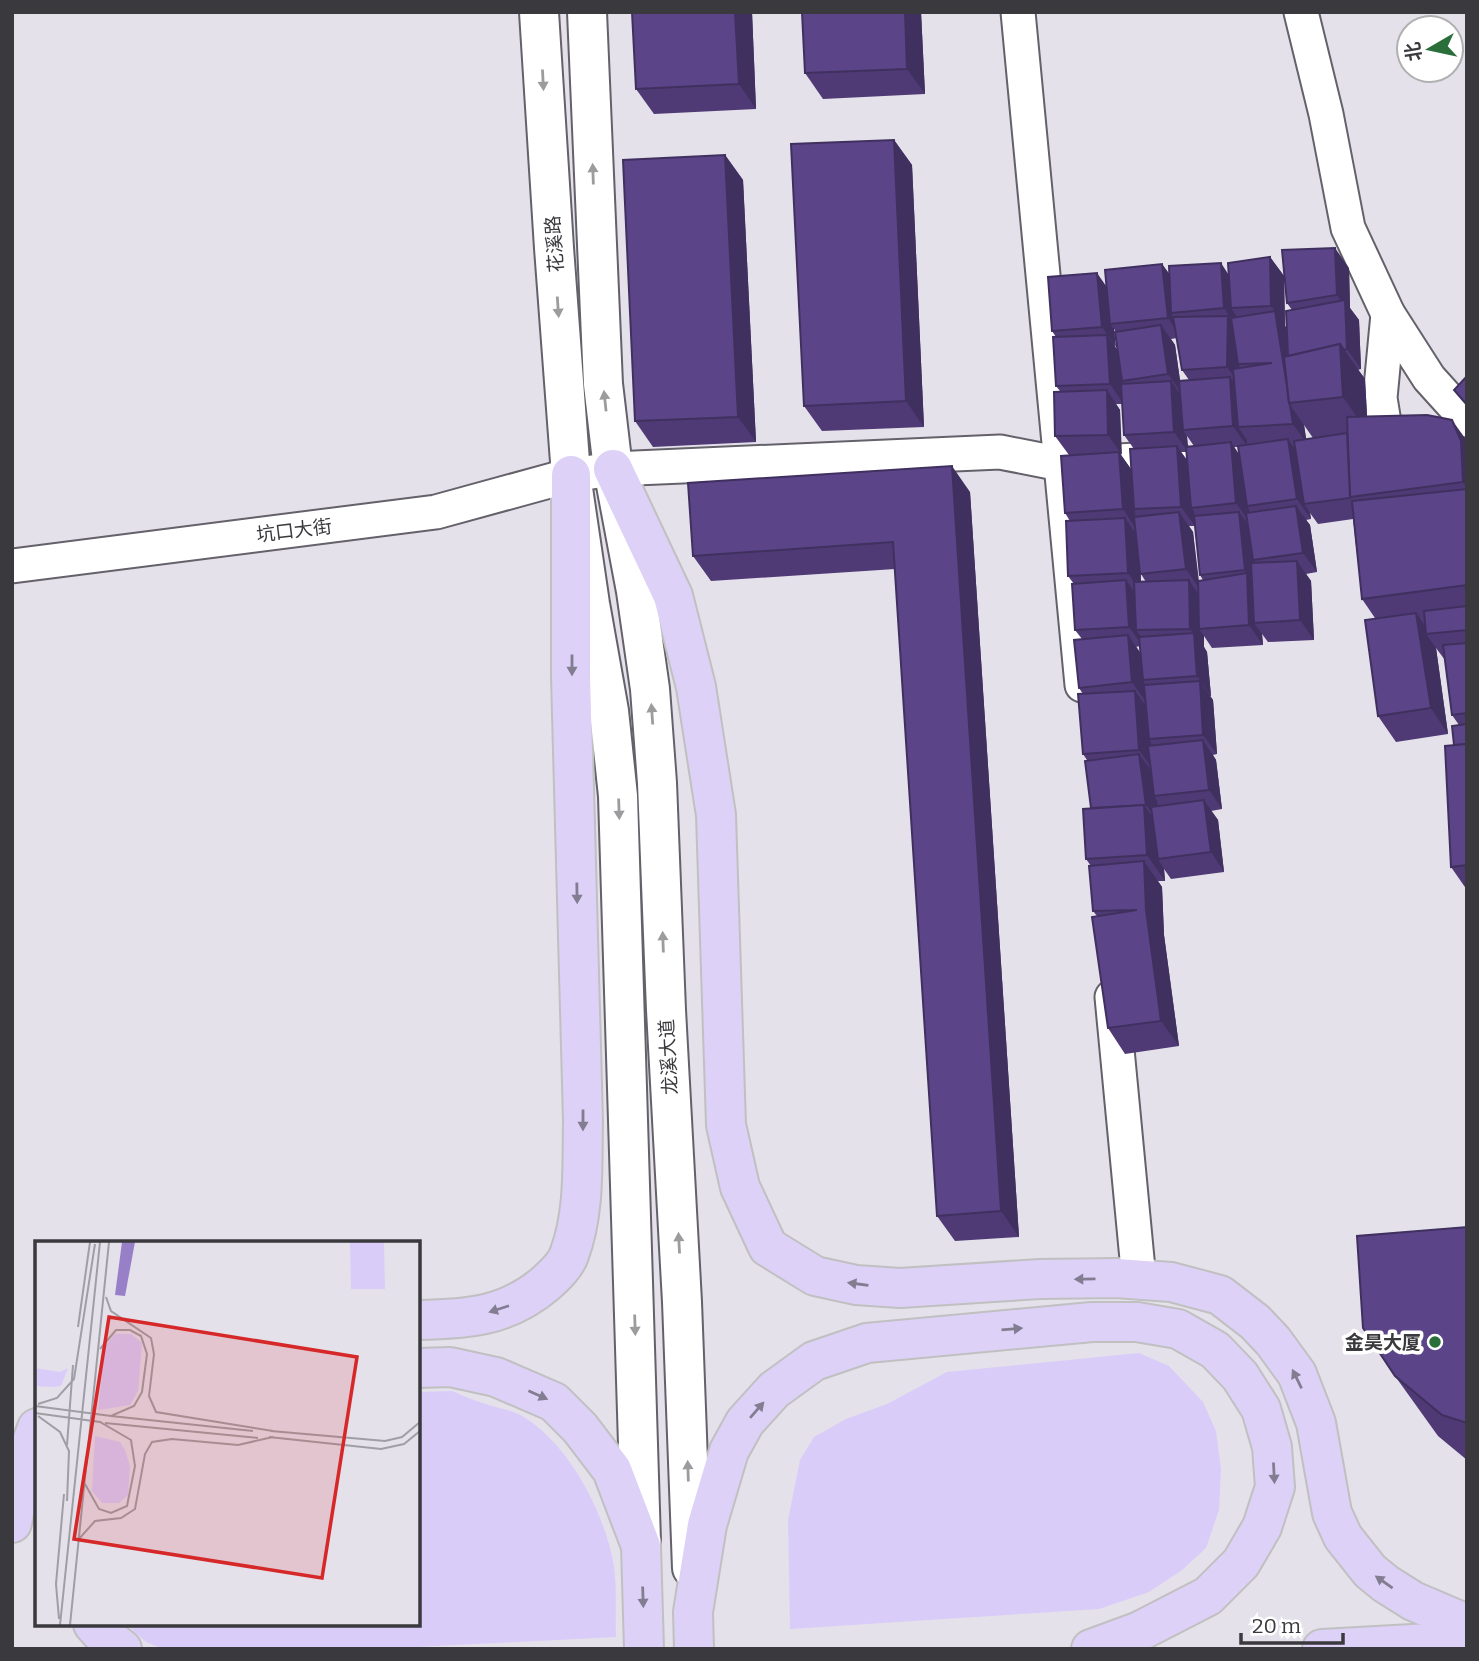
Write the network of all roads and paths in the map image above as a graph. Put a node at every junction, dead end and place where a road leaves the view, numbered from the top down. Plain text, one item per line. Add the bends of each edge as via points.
1 (539, 12) edge
2 (587, 12) edge
3 (1018, 12) edge
4 (1301, 12) edge
5 (1388, 314) junction
6 (1422, 436) edge
7 (1209, 456) edge
8 (1061, 464) junction
9 (612, 468) junction
10 (571, 475) junction
11 (12, 566) edge
12 (1085, 714) edge
13 (1109, 964) edge
14 (1139, 1280) junction
15 (420, 1320) edge
16 (434, 1367) edge
17 (35, 1433) edge
18 (12, 1523) edge
19 (641, 1546) junction
20 (1467, 1624) edge
21 (95, 1626) edge
22 (694, 1630) edge
23 (1467, 1641) edge
24 (122, 1649) edge
25 (644, 1649) edge
26 (1091, 1649) edge
27 (1322, 1649) edge

1 -> 10 street, 花溪路
9 -> 2 street via 603,384
3 - 8 street
4 - 5 street via 1348,228
5 - 6 street via 1429,378
5 - 6 street via 1380,398
7 - 8 street, 坑口大街
8 - 9 street, 坑口大街 via 1000,452
8 - 12 street
9 - 10 street, 坑口大街
14 -> 9 main road via 1040,1279 900,1288 856,1285 815,1276 768,1247 740,1187 726,1125 716,814 696,687 673,596
22 -> 9 street, 龙溪大道 via 657,783 650,689
10 - 11 street, 坑口大街 via 436,512
10 -> 15 main road via 583,1121 577,1227 568,1257 531,1295 471,1318
10 -> 19 street via 618,796
13 - 14 street
20 -> 14 main road via 1386,1584 1370,1572 1343,1537 1332,1513 1316,1423 1297,1374 1255,1322 1220,1295 1171,1282
16 -> 19 main road via 496,1377 554,1402 580,1427 612,1470
17 - 18 main road
19 -> 25 main road
21 - 24 main road
22 -> 26 main road via 707,1525 729,1451 745,1422 774,1390 814,1361 867,1343 944,1335 1092,1322 1137,1322 1178,1329 1215,1350 1240,1376 1261,1409 1272,1447 1275,1487 1262,1527 1241,1563 1208,1596
23 - 27 main road

